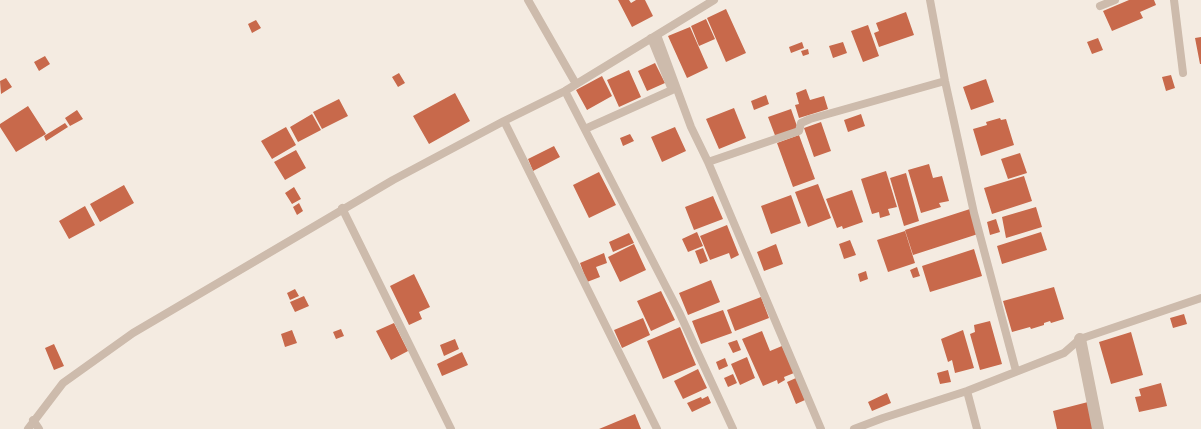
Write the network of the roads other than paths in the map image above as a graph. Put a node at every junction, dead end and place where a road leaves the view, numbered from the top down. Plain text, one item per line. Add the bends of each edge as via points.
1 (528, 0) edge
2 (714, 0) edge
3 (930, 0) edge
4 (1115, 0) edge
5 (1174, 0) edge
6 (700, 4) edge
7 (1100, 6) dead end
8 (654, 37) junction
9 (1184, 73) dead end
10 (945, 81) junction
11 (576, 84) junction
12 (565, 92) junction
13 (504, 121) junction
14 (585, 130) junction
15 (708, 162) junction
16 (342, 208) junction
17 (1201, 298) edge
18 (1080, 339) junction
19 (1016, 371) junction
20 (967, 390) junction
21 (33, 420) junction
22 (28, 429) edge
23 (39, 429) edge
24 (451, 429) edge
25 (657, 429) edge
26 (734, 429) edge
27 (821, 429) edge
28 (854, 429) edge
29 (977, 429) edge
30 (1098, 429) edge

1 - 11 lane
2 - 6 lane
3 - 10 lane
4 - 7 lane
5 - 9 lane
6 - 8 lane
8 - 11 lane
8 - 14 lane via 672,90
8 - 15 lane
10 - 15 lane via 810,118 801,123 799,131
10 - 19 lane via 974,213
11 - 12 lane
12 - 13 lane
12 - 14 lane
13 - 16 lane
13 - 25 lane
14 - 26 lane via 680,312
15 - 27 lane
16 - 21 lane via 133,333 63,383
16 - 24 lane
17 - 18 lane
18 - 19 lane via 1064,353
18 - 30 street
19 - 20 lane
20 - 28 lane
20 - 29 lane
21 - 22 lane
21 - 23 lane

